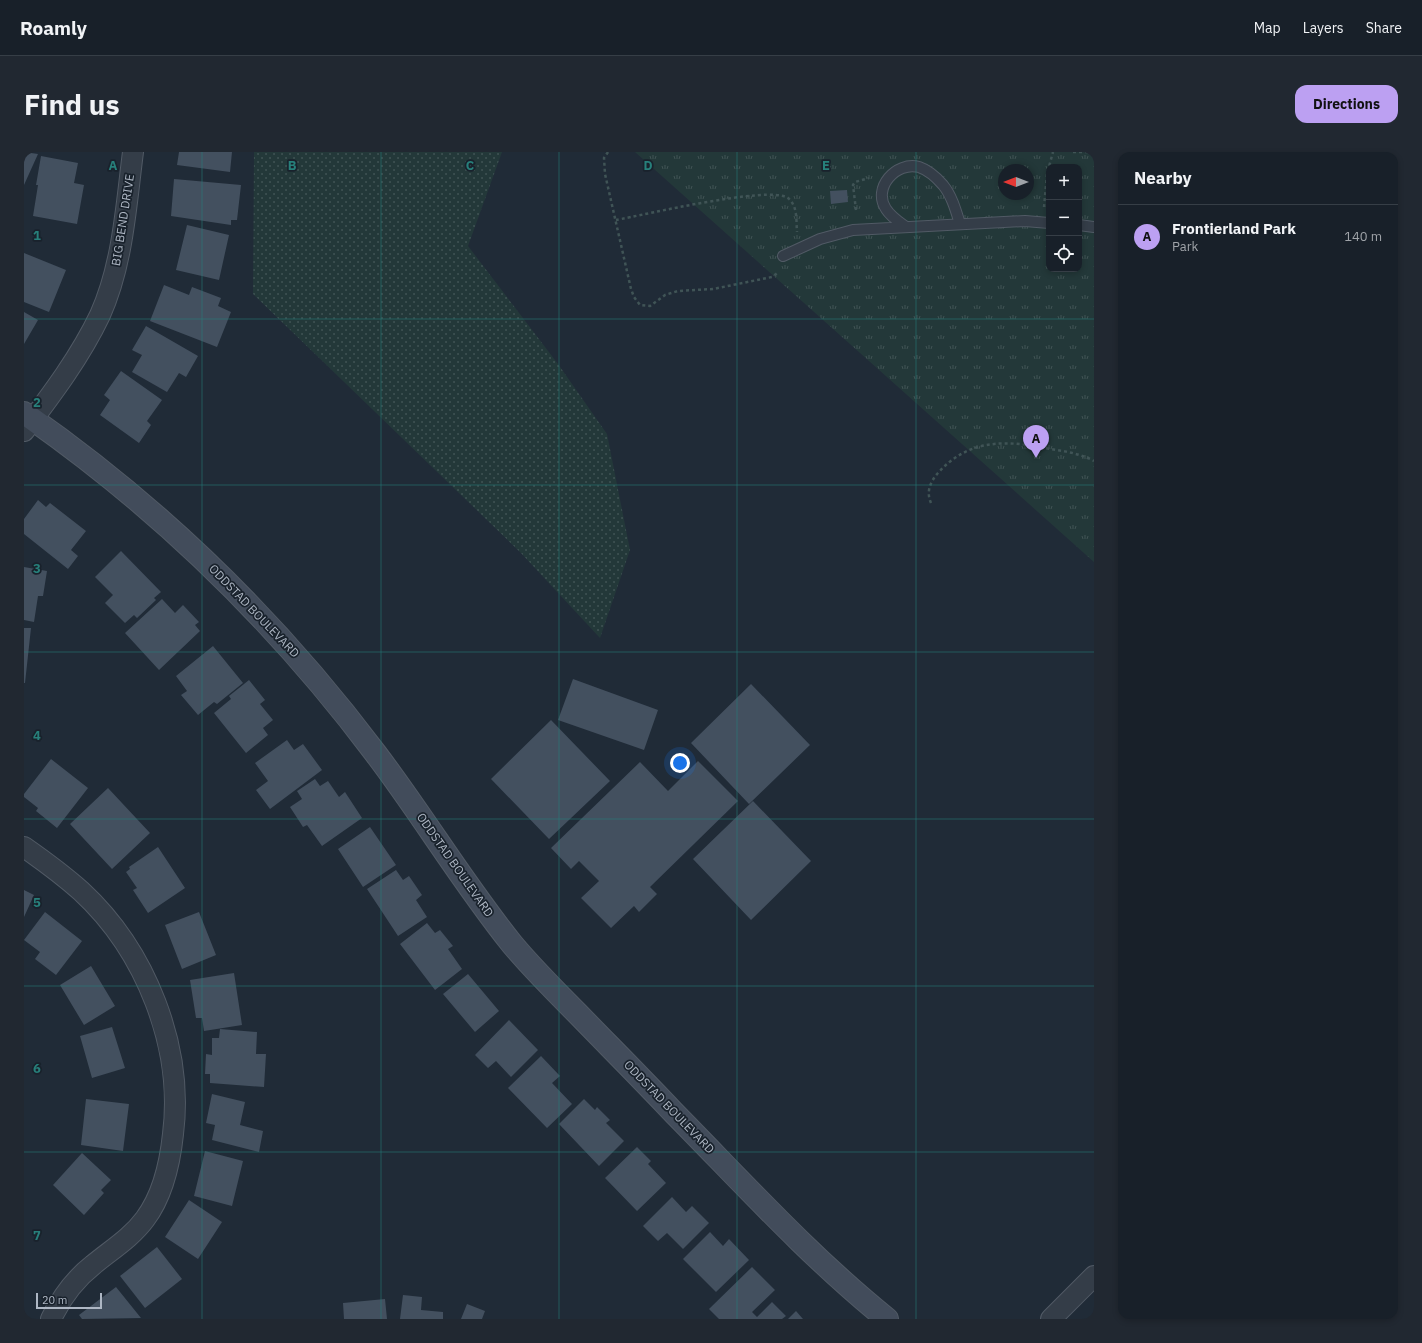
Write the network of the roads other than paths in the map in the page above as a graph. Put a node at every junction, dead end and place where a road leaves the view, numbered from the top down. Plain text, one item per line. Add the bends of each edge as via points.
1 (133, 152) edge
2 (1046, 223) edge
3 (960, 224) junction
4 (1082, 226) edge
5 (906, 227) junction
6 (1094, 227) edge
7 (783, 256) road end
8 (27, 421) edge
9 (24, 848) edge
10 (1094, 1276) edge
11 (51, 1319) edge
12 (887, 1319) edge
13 (1051, 1319) edge

1 - 8 street, BIG BEND DRIVE via 122,240 100,314 62,380
2 - 3 lane via 1024,221
3 - 5 lane
3 - 5 lane via 953,202 944,186 933,174 918,167 902,168 889,177 883,186 885,208
4 - 6 lane
5 - 7 lane via 841,232
8 - 12 street, ODDSTAD BOULEVARD via 115,481 164,522 253,607 297,656 371,748 477,899 515,947 806,1247 849,1288
9 - 11 street via 54,867 83,893 111,925 135,960 154,997 167,1034 174,1074 176,1115 171,1152 162,1187 145,1219 121,1244 92,1265 67,1291
10 - 13 street

